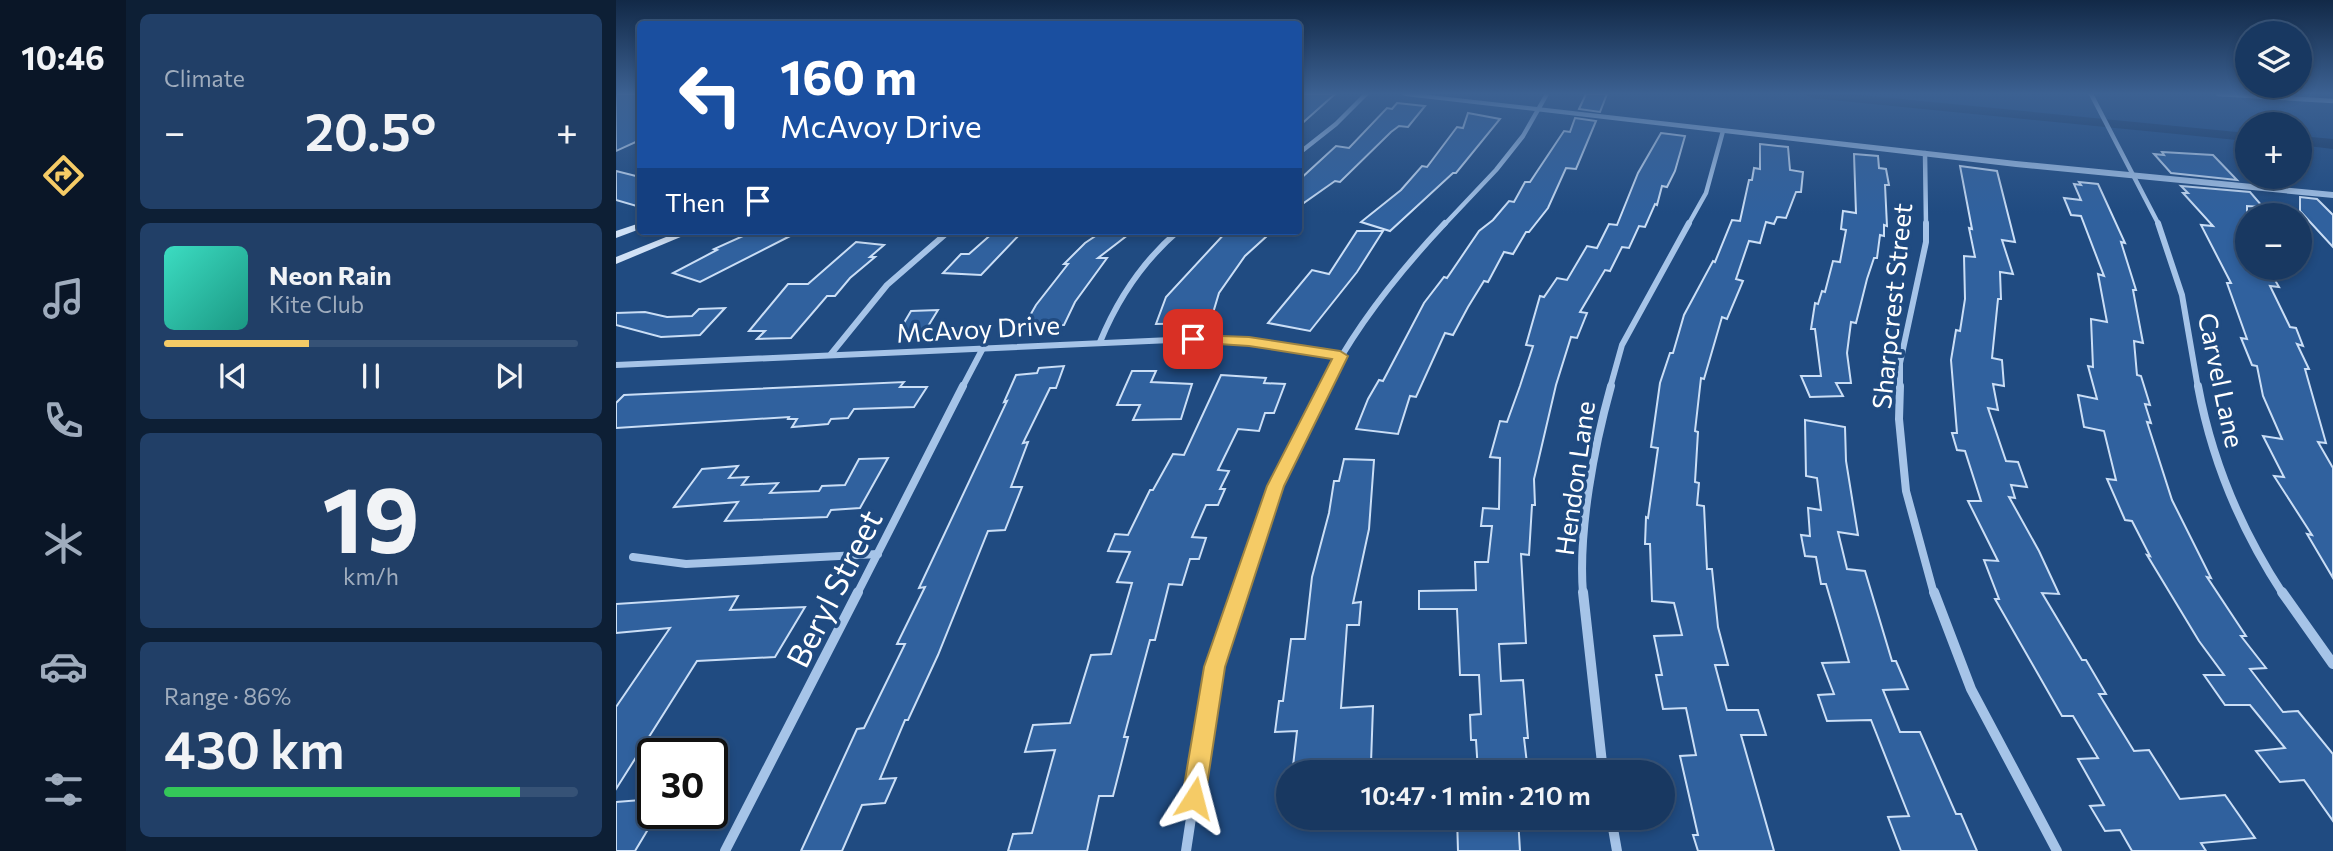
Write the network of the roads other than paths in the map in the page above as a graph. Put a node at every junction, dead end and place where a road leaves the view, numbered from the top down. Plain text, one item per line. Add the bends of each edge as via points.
1 (1323, 134) edge
2 (1524, 134) edge
3 (1722, 134) edge
4 (1748, 134) edge
5 (2112, 134) edge
6 (1302, 150) edge
7 (1925, 153) junction
8 (2134, 176) junction
9 (2333, 195) edge
10 (637, 227) edge
11 (616, 235) edge
12 (680, 235) edge
13 (944, 235) edge
14 (1173, 235) edge
15 (616, 261) edge
16 (1100, 342) junction
17 (983, 348) junction
18 (831, 354) junction
19 (1340, 356) junction
20 (616, 365) edge
21 (878, 554) junction
22 (633, 558) dead end
23 (2333, 664) edge
24 (1601, 760) edge
25 (1613, 830) edge
26 (725, 851) edge
27 (1186, 851) edge
28 (1617, 851) edge
29 (2057, 851) edge

1 - 6 street
2 - 19 street via 1412,258
3 - 24 street, Hendon Lane via 1706,193 1622,345 1599,429 1582,580
4 - 7 street
5 - 8 street, Carvel Lane
7 - 8 street
7 - 29 street, Sharpcrest Street via 1926,242 1900,363 1899,419 1906,491 1936,601 1971,690
8 - 9 street
8 - 23 street, Carvel Lane via 2170,251 2189,318 2208,435 2226,489 2292,609
10 - 11 main road
12 - 15 main road
13 - 18 street via 887,285
14 - 16 street via 1126,286
16 - 17 street, McAvoy Drive
16 - 19 street, McAvoy Drive via 1249,341
17 - 18 street, McAvoy Drive
17 - 21 street, Beryl Street
18 - 20 street, McAvoy Drive
19 - 27 street via 1275,486 1214,667
21 - 22 street via 686,564
21 - 26 street, Beryl Street
25 - 28 street

